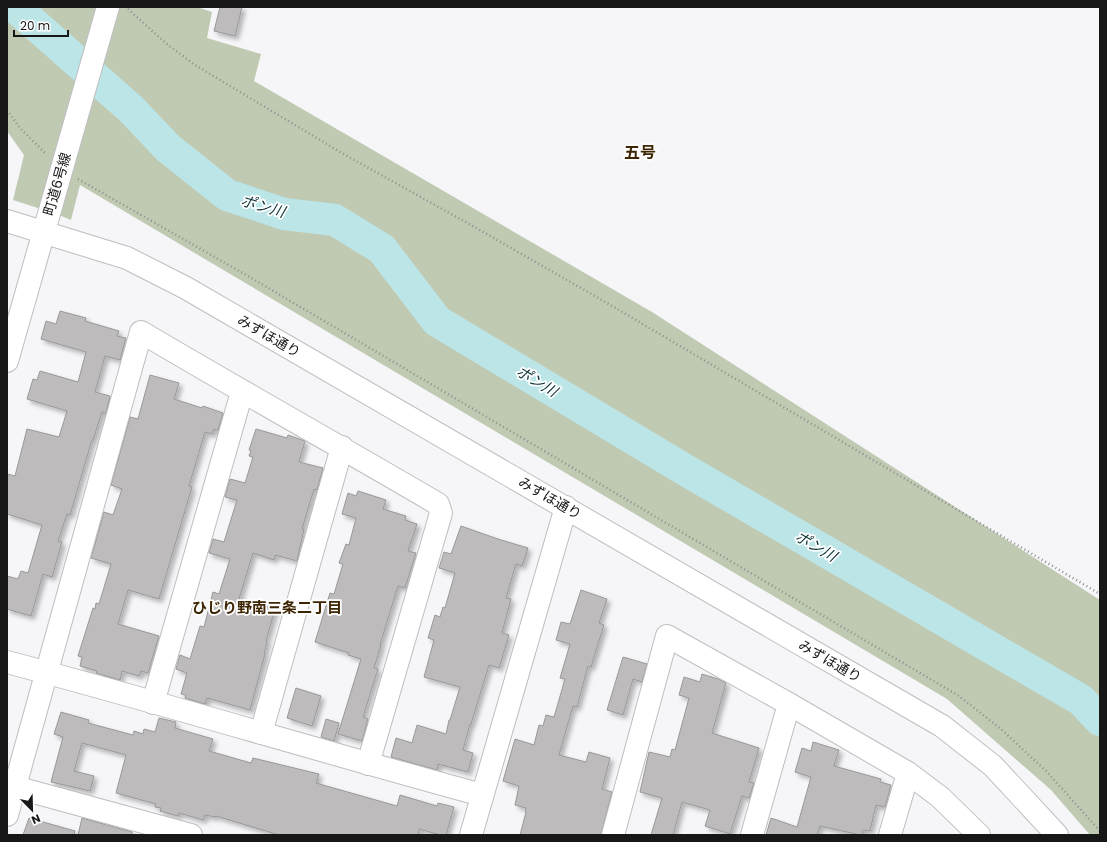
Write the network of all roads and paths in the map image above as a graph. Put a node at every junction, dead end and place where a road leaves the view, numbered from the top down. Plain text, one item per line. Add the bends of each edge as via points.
1 (108, 7) edge
2 (126, 7) edge
3 (7, 110) edge
4 (63, 163) junction
5 (7, 221) edge
6 (44, 232) junction
7 (11, 331) edge
8 (7, 361) edge
9 (242, 392) junction
10 (342, 447) junction
11 (566, 507) junction
12 (1100, 594) edge
13 (7, 662) edge
14 (46, 672) junction
15 (153, 703) junction
16 (790, 704) junction
17 (261, 733) junction
18 (368, 764) junction
19 (908, 773) junction
20 (15, 787) junction
21 (482, 795) junction
22 (7, 815) edge
23 (1100, 832) edge
24 (191, 835) edge
25 (470, 835) edge
26 (613, 835) edge
27 (752, 835) edge
28 (890, 835) edge
29 (979, 835) edge
30 (1057, 835) edge

1 - 4 street, 町道6号線
2 - 12 path via 168,45 195,65 340,152 614,307
3 - 4 path via 20,128
4 - 6 street, 町道6号線
4 - 23 path via 248,276 959,696 1001,729 1047,772
5 - 6 street, みずほ通り
6 - 7 street, 町道6号線
6 - 11 street, みずほ通り via 127,258 186,288
7 - 8 street, 町道6号線
9 - 10 street
9 - 14 street via 141,332
9 - 15 street
10 - 17 street
10 - 18 street via 438,504 441,513
11 - 21 street
11 - 30 street, みずほ通り via 942,726 993,766
13 - 14 street
14 - 15 street
14 - 20 street
15 - 17 street
16 - 19 street
16 - 26 street via 667,636
16 - 27 street
17 - 18 street
18 - 21 street
19 - 28 street
19 - 29 street via 940,797
20 - 22 street
20 - 24 street
21 - 25 street

